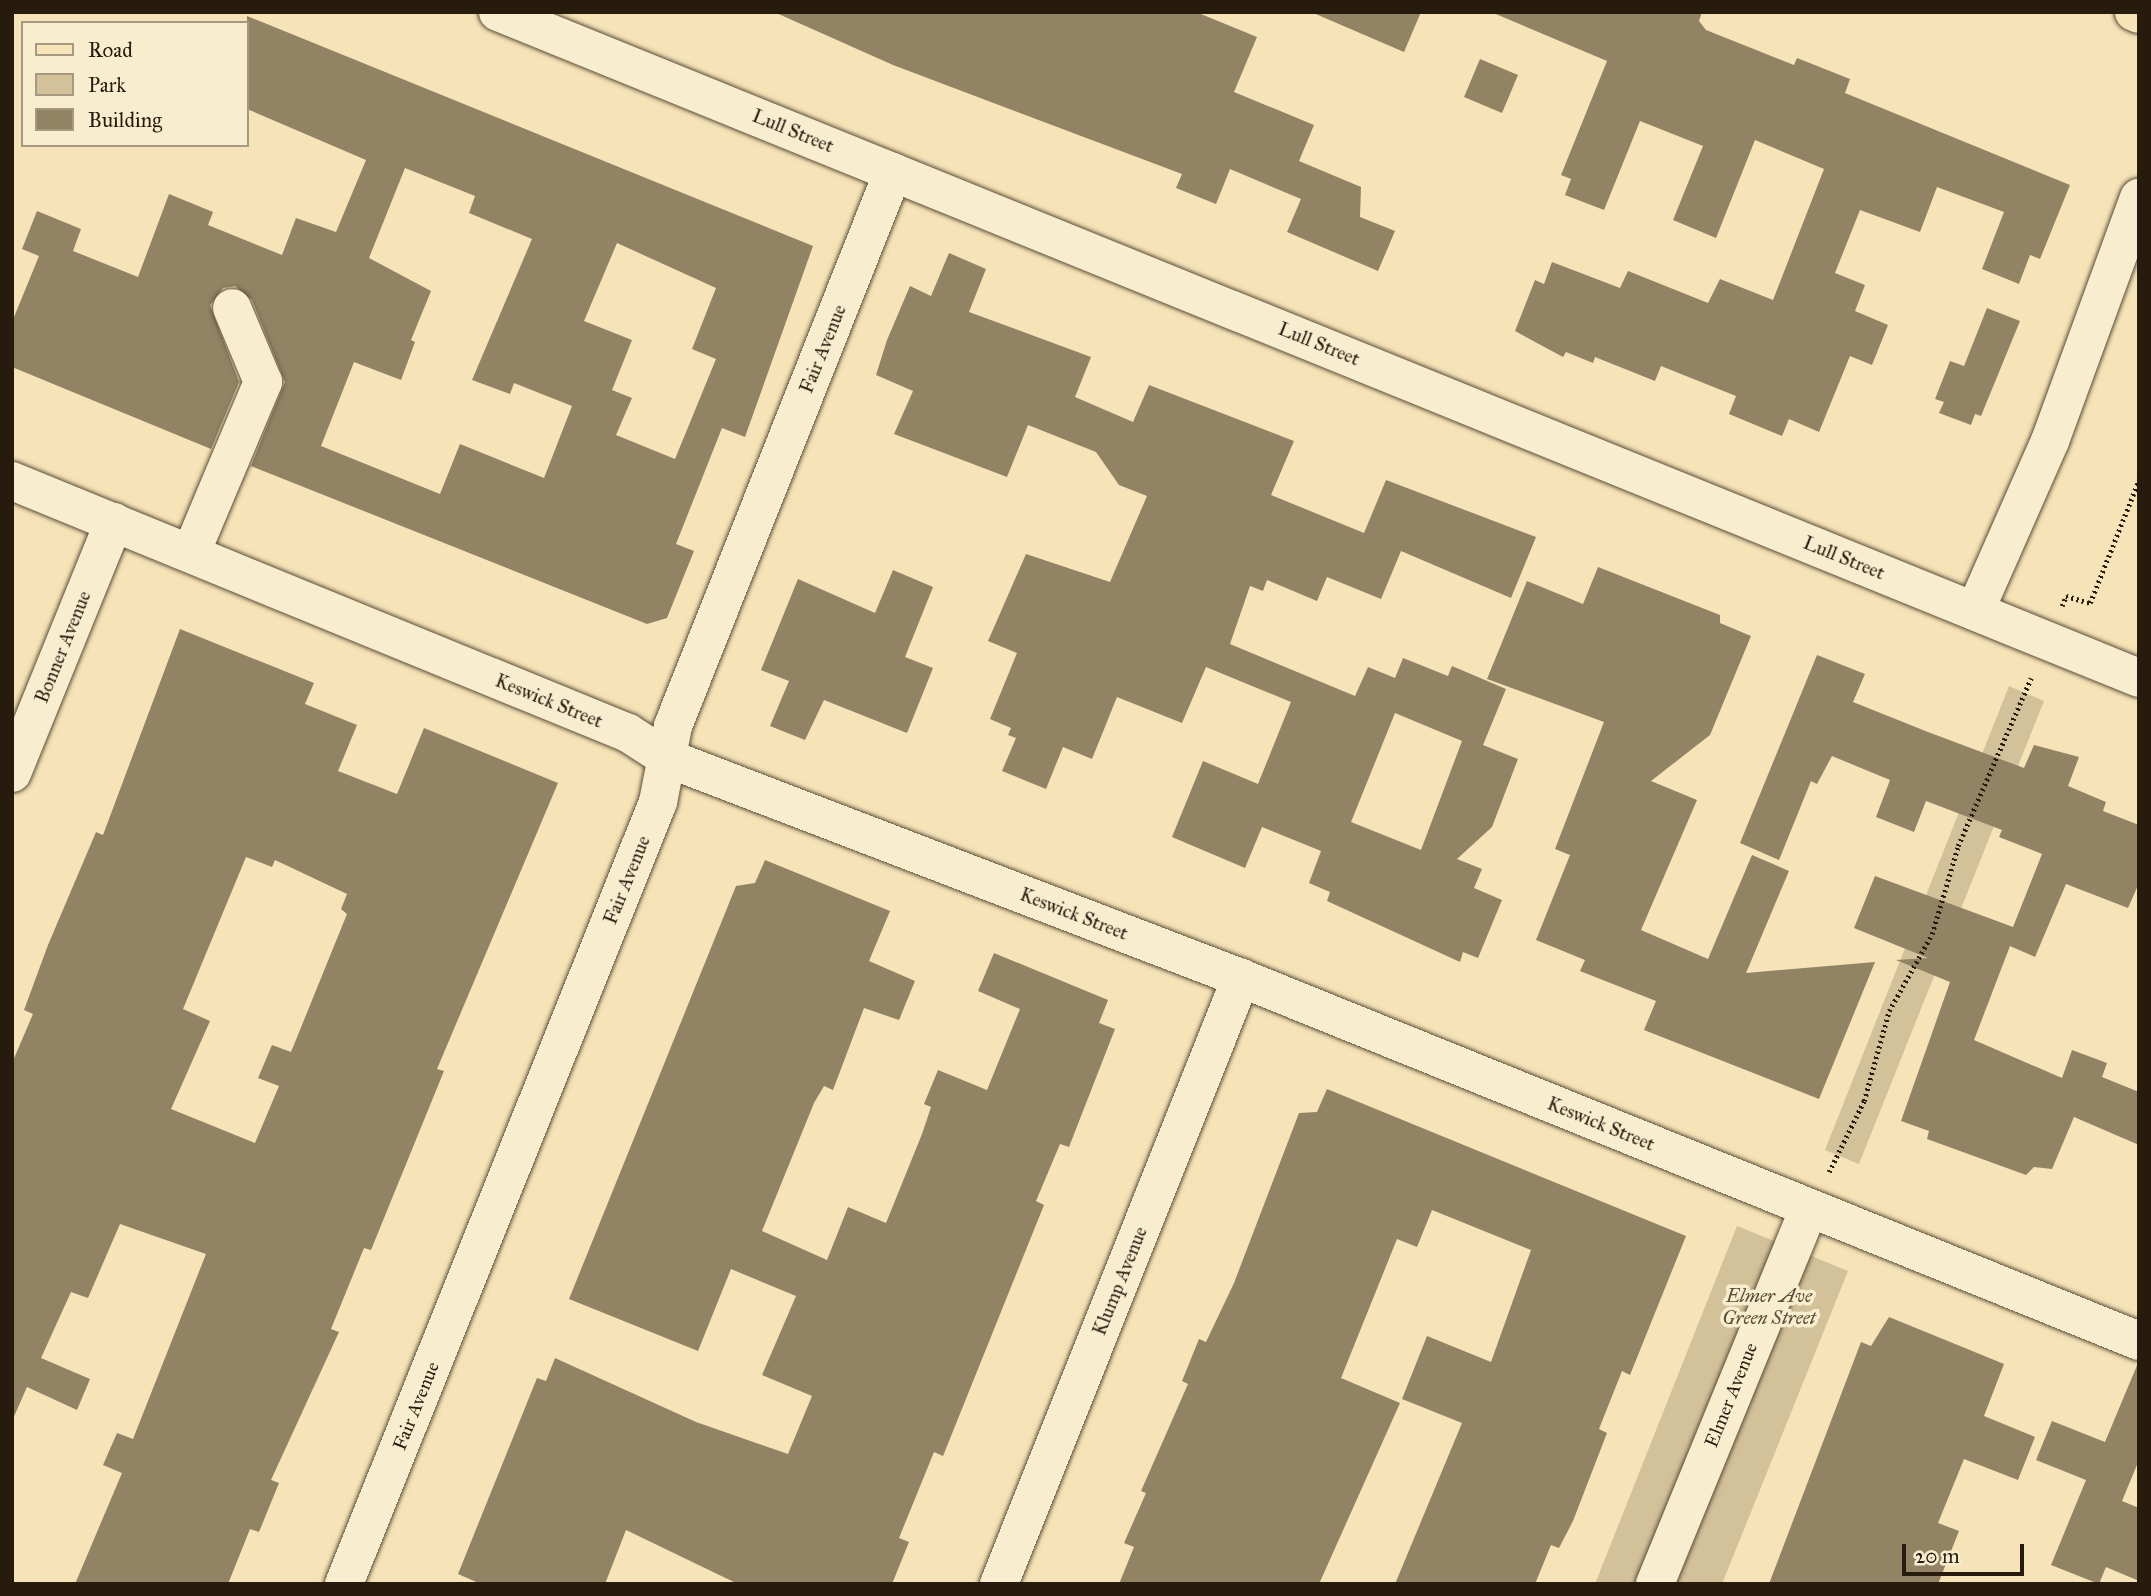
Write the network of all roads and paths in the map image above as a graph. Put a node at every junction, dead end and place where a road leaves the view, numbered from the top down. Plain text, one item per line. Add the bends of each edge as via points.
1 (498, 12) edge
2 (893, 172) junction
3 (2139, 198) edge
4 (232, 308) dead end
5 (2139, 480) edge
6 (12, 481) edge
7 (114, 522) junction
8 (191, 554) junction
9 (1975, 611) junction
10 (2048, 641) junction
11 (2139, 678) edge
12 (667, 758) junction
13 (12, 773) edge
14 (1241, 978) junction
15 (1809, 1208) junction
16 (2139, 1341) edge
17 (344, 1584) edge
18 (999, 1584) edge
19 (1655, 1584) edge

1 - 2 street, Lull Street
2 - 9 street, Lull Street
2 - 12 street, Fair Avenue via 673,726
3 - 9 street via 2050,441
4 - 8 street via 263,382
5 - 10 path via 2090,603 2066,596
6 - 7 street, Keswick Street
7 - 8 street, Keswick Street
7 - 13 street, Bonner Avenue
8 - 12 street, Keswick Street via 628,733
9 - 10 street, Lull Street
10 - 11 street, Lull Street
10 - 15 path via 1958,846 1932,934 1885,1020 1856,1119
12 - 14 street, Keswick Street
12 - 17 street, Fair Avenue via 658,802
14 - 15 street, Keswick Street
14 - 18 street, Klump Avenue
15 - 16 street, Keswick Street
15 - 19 street, Elmer Avenue

